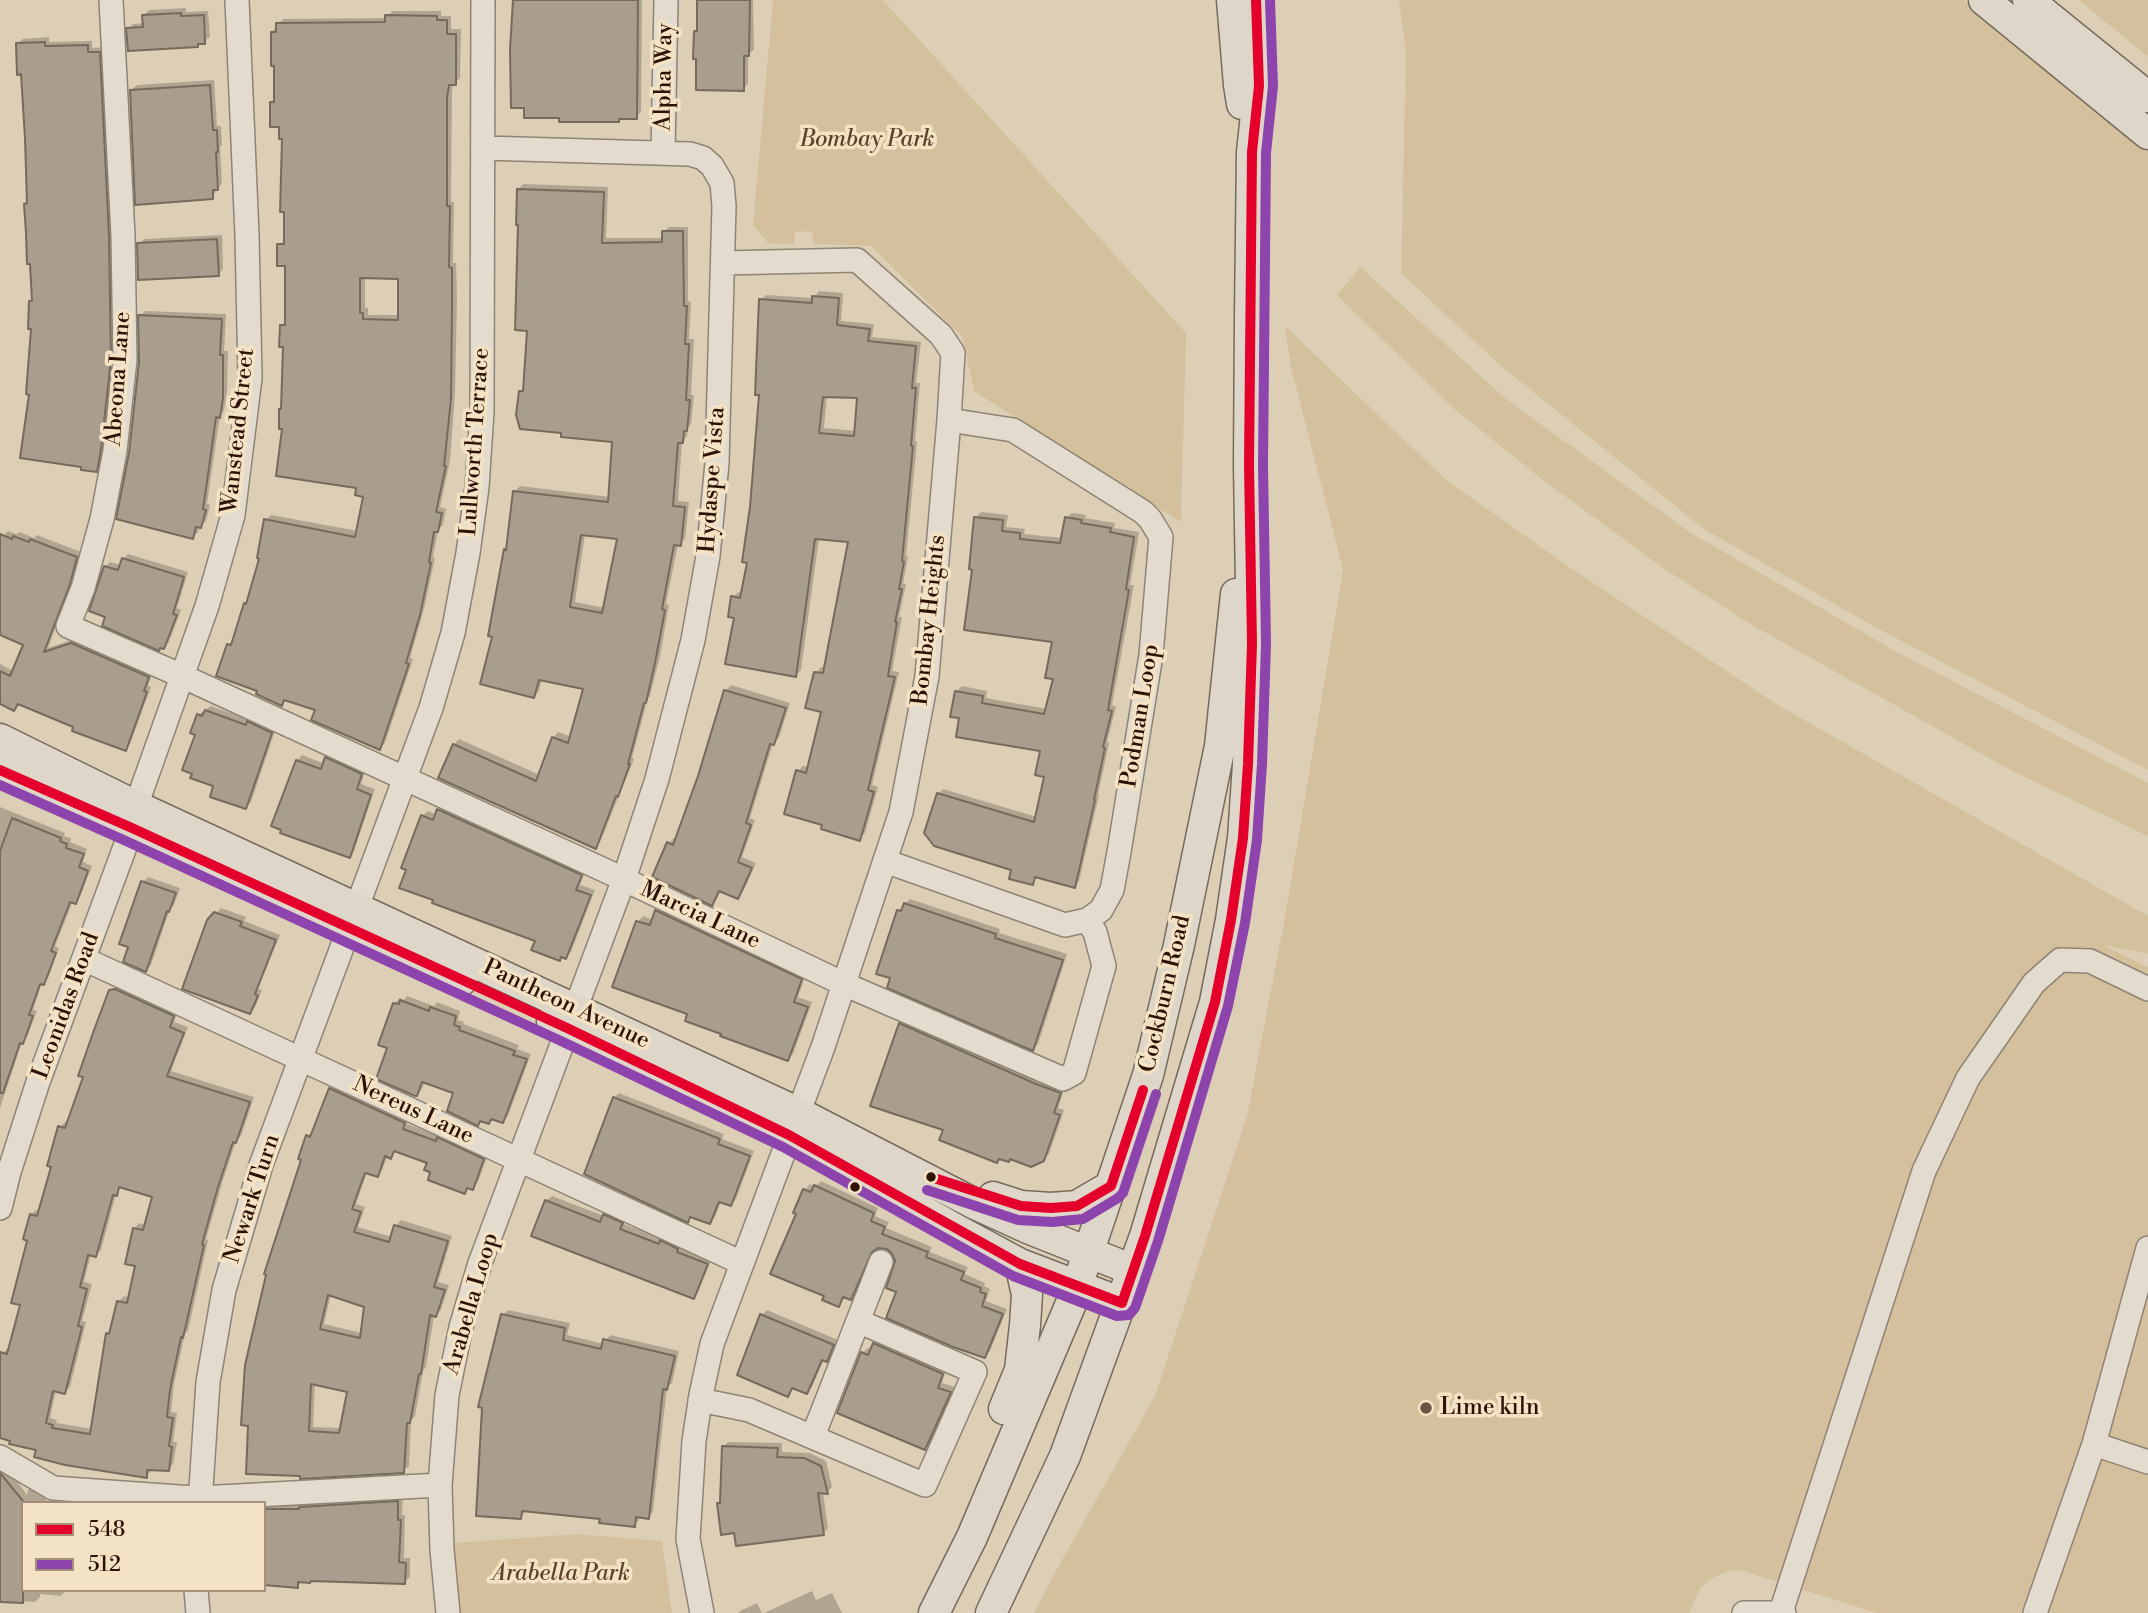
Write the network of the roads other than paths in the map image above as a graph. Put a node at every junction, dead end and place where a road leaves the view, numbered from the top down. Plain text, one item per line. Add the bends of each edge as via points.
1 (111, 0) edge
2 (237, 0) edge
3 (483, 0) edge
4 (666, 0) edge
5 (1232, 0) edge
6 (1256, 0) edge
7 (1984, 0) edge
8 (2028, 0) edge
9 (2148, 96) edge
10 (2148, 134) edge
11 (484, 148) junction
12 (1252, 152) junction
13 (663, 153) junction
14 (723, 263) junction
15 (949, 420) junction
16 (1249, 465) junction
17 (182, 676) junction
18 (0, 739) edge
19 (0, 769) edge
20 (406, 779) junction
21 (134, 817) junction
22 (885, 861) junction
23 (624, 879) junction
24 (354, 918) junction
25 (1087, 920) junction
26 (84, 959) junction
27 (844, 984) junction
28 (2148, 989) edge
29 (571, 1018) junction
30 (301, 1059) junction
31 (793, 1123) junction
32 (519, 1160) junction
33 (913, 1171) junction
34 (1111, 1186) junction
35 (0, 1208) edge
36 (2148, 1248) edge
37 (1089, 1252) junction
38 (881, 1262) dead end
39 (742, 1263) junction
40 (1020, 1264) junction
41 (1133, 1270) junction
42 (1077, 1285) junction
43 (1122, 1303) junction
44 (858, 1321) junction
45 (700, 1401) junction
46 (813, 1436) junction
47 (2094, 1444) junction
48 (0, 1457) edge
49 (2148, 1462) edge
50 (440, 1485) junction
51 (200, 1501) edge
52 (972, 1537) junction
53 (196, 1592) edge
54 (1782, 1612) edge
55 (198, 1613) edge
56 (448, 1613) edge
57 (702, 1613) edge
58 (934, 1613) edge
59 (991, 1613) edge
60 (1744, 1613) edge
61 (2035, 1613) edge

1 - 17 street, Abeona Lane via 125,360 102,519 68,626
2 - 17 street, Wanstead Street via 250,378 233,514
3 - 11 street, Lullworth Terrace
4 - 13 street, Alpha Way
5 - 12 main road, Cockburn Road via 1239,85
6 - 12 main road, Cockburn Road via 1259,86
7 - 10 main road
8 - 9 main road
11 - 13 street, Hydaspe Vista
11 - 20 street, Lullworth Terrace via 477,487 453,633
12 - 16 main road, Cockburn Road
13 - 14 street, Hydaspe Vista via 703,158 722,183
14 - 15 street, Bombay Heights via 857,260 941,335 953,354
14 - 23 street, Hydaspe Vista via 717,463 708,556 664,754
15 - 22 street, Bombay Heights via 927,676 901,812
15 - 25 street, Podman Loop via 1013,430 1143,512 1161,537 1151,655 1112,890 1101,910
16 - 34 main road, Cockburn Road via 1220,746 1148,1075
16 - 41 main road, Cockburn Road via 1252,657 1243,838 1236,887 1215,1002
17 - 20 street, Marcia Lane
17 - 21 street, Wanstead Street
18 - 21 main road, Pantheon Avenue
19 - 21 main road, Pantheon Avenue
20 - 23 street, Marcia Lane
20 - 24 street, Lullworth Terrace
21 - 24 main road, Pantheon Avenue
21 - 26 street, Leonidas Road
22 - 25 street via 1065,925
22 - 27 street, Bombay Heights
23 - 27 street, Marcia Lane
23 - 29 street, Hydaspe Vista
24 - 29 main road, Pantheon Avenue
24 - 30 street, Newark Turn
25 - 27 street, Marcia Lane via 1104,966 1074,1073 1063,1079
26 - 30 street, Nereus Lane
26 - 35 street, Leonidas Road via 38,1082
27 - 31 street, Bombay Heights
28 - 54 street via 2090,961 2060,960 2034,983 1968,1078 1924,1171
29 - 31 main road, Pantheon Avenue
29 - 32 street, Arabella Loop
30 - 32 street, Nereus Lane
30 - 51 street, Newark Turn via 261,1165 224,1290 208,1382
31 - 33 main road, Pantheon Avenue
31 - 39 street
31 - 40 main road, Pantheon Avenue via 957,1230
32 - 39 street, Nereus Lane
32 - 50 street, Arabella Loop via 461,1327 447,1395
33 - 34 main road via 1021,1206 1077,1206
33 - 37 main road, Pantheon Avenue via 973,1203
34 - 37 main road, Cockburn Road
36 - 47 street
37 - 41 main road, Pantheon Avenue
37 - 42 main road, Cockburn Road
38 - 44 street
39 - 45 street via 712,1344
40 - 42 main road, Pantheon Avenue
40 - 52 main road via 1027,1294 1020,1370 977,1479
41 - 43 main road, Cockburn Road
42 - 43 main road, Pantheon Avenue
42 - 52 main road, Cockburn Road
43 - 59 main road, Cockburn Road via 1065,1456
44 - 46 street
44 - 46 street via 975,1372 925,1485
45 - 46 street via 749,1410
45 - 57 street via 688,1539
47 - 49 street
47 - 61 street
48 - 51 street via 53,1488
50 - 51 street
50 - 56 street, Arabella Loop
52 - 58 main road, Cockburn Road
53 - 55 street
54 - 60 street

